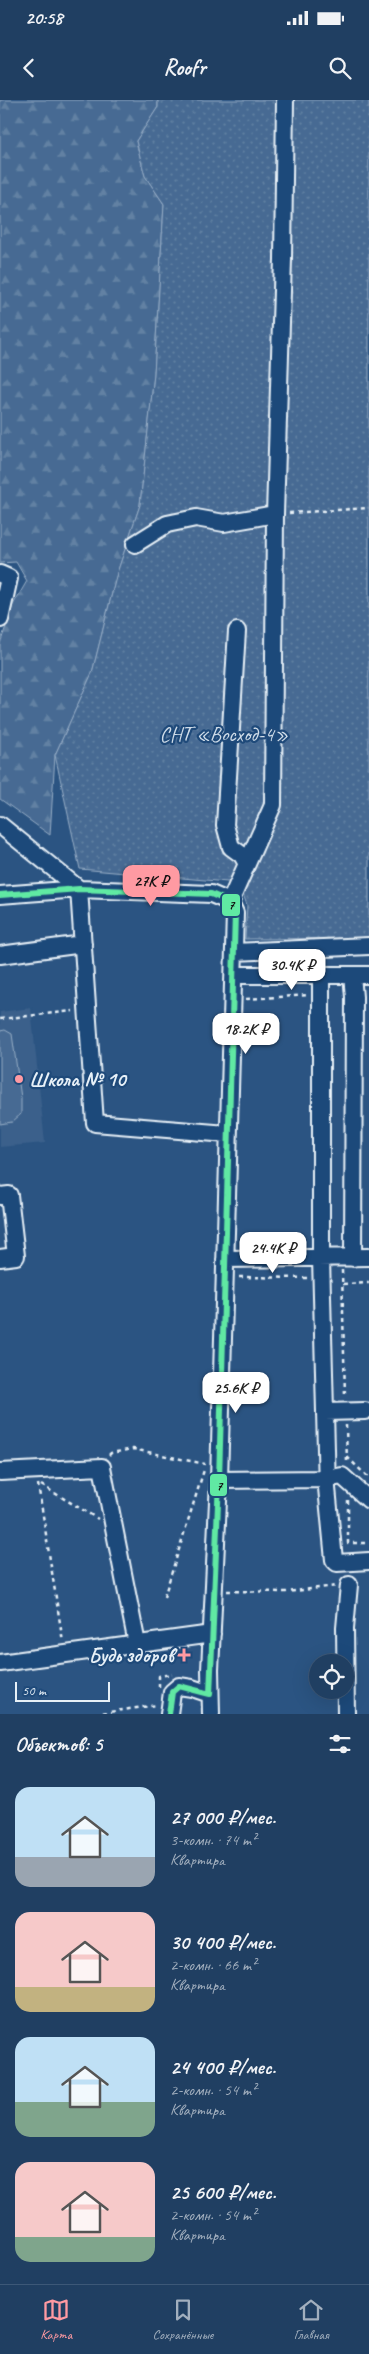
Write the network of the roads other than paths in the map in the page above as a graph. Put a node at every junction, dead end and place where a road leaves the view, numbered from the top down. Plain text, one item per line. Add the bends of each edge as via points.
1 (285, 100) edge
2 (275, 514) junction
3 (135, 544) dead end
4 (0, 574) edge
5 (0, 619) edge
6 (237, 631) dead end
7 (0, 825) edge
8 (247, 864) junction
9 (78, 889) junction
10 (0, 895) edge
11 (230, 902) junction
12 (83, 944) junction
13 (369, 946) edge
14 (234, 952) junction
15 (0, 955) edge
16 (234, 975) junction
17 (321, 975) junction
18 (352, 976) junction
19 (369, 976) edge
20 (228, 1134) junction
21 (0, 1196) edge
22 (0, 1258) edge
23 (321, 1258) junction
24 (361, 1258) edge
25 (225, 1260) junction
26 (366, 1411) dead end
27 (326, 1412) junction
28 (0, 1472) edge
29 (327, 1479) junction
30 (219, 1480) junction
31 (369, 1500) edge
32 (369, 1561) edge
33 (349, 1585) road end
34 (212, 1634) junction
35 (137, 1644) junction
36 (0, 1663) edge
37 (210, 1694) junction
38 (164, 1709) edge
39 (211, 1714) edge
40 (346, 1714) edge

1 - 2 street via 284,259
2 - 3 street via 224,523 196,518 167,524
2 - 8 street via 273,805
4 - 5 street via 9,578
6 - 8 street via 225,825 231,847 242,855
7 - 9 street
8 - 11 street
9 - 10 street
9 - 11 street via 211,894
9 - 12 street
11 - 14 street via 235,913
12 - 15 street
12 - 20 street via 95,1123
13 - 14 street
14 - 16 street
16 - 17 street
16 - 20 street
17 - 18 street
17 - 23 street
18 - 19 street
18 - 24 street
20 - 25 street
21 - 22 street via 9,1195 16,1256
23 - 24 street
23 - 25 street
23 - 27 street
25 - 30 street
26 - 27 street
27 - 29 street
28 - 35 street via 36,1477 102,1467
29 - 30 street
29 - 31 street via 342,1476
29 - 32 street via 334,1560 338,1563
30 - 34 street
33 - 40 street via 345,1628
34 - 35 street
34 - 37 street
35 - 36 street
37 - 38 street via 179,1686 172,1692
37 - 39 street

